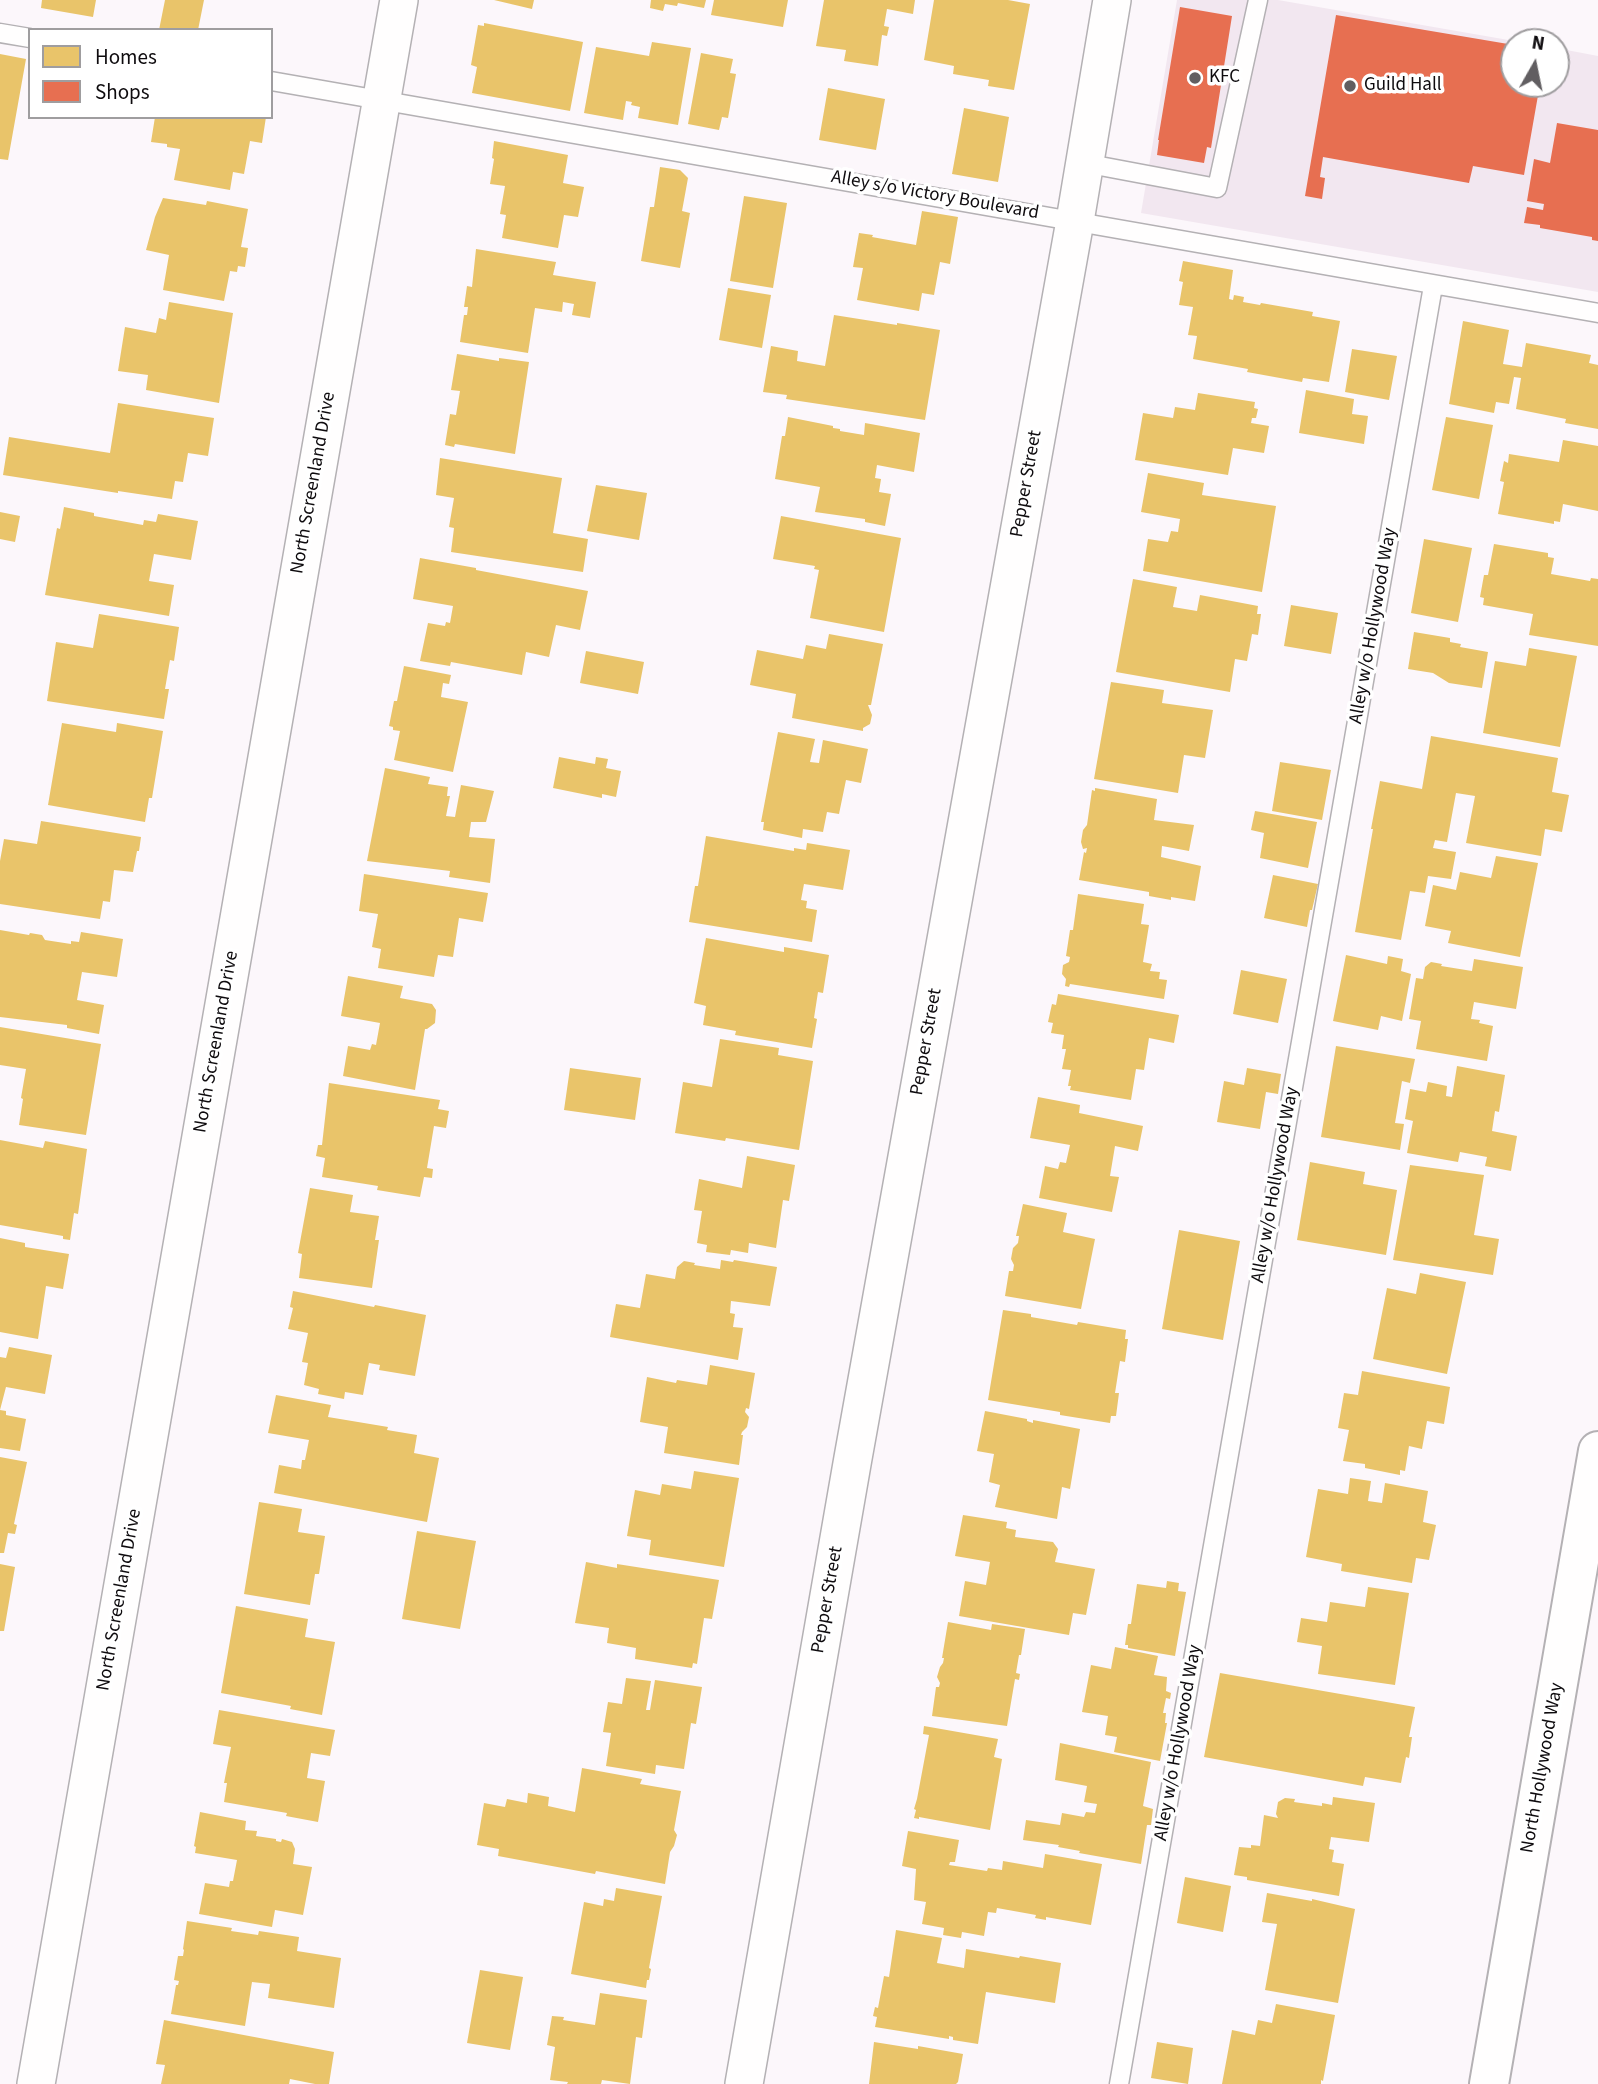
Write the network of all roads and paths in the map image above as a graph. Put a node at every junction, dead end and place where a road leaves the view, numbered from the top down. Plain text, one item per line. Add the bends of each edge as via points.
1 (399, 0) edge
2 (1112, 0) edge
3 (1258, 0) edge
4 (0, 33) edge
5 (28, 38) edge
6 (273, 81) edge
7 (381, 100) junction
8 (1084, 163) junction
9 (1074, 221) junction
10 (1433, 285) junction
11 (1598, 313) edge
12 (1598, 1451) edge
13 (36, 2084) edge
14 (744, 2084) edge
15 (1119, 2084) edge
16 (1489, 2084) edge

1 - 7 street, North Screenland Drive
2 - 8 street, Pepper Street
3 - 8 lane via 1217,188
4 - 5 lane
6 - 7 lane, Alley s/o Victory Boulevard
7 - 9 lane, Alley s/o Victory Boulevard
7 - 13 street, North Screenland Drive
8 - 9 street, Pepper Street
9 - 10 lane, Alley s/o Victory Boulevard
9 - 14 street, Pepper Street
10 - 11 lane, Alley s/o Victory Boulevard
10 - 15 lane, Alley w/o Hollywood Way
12 - 16 main road, North Hollywood Way

